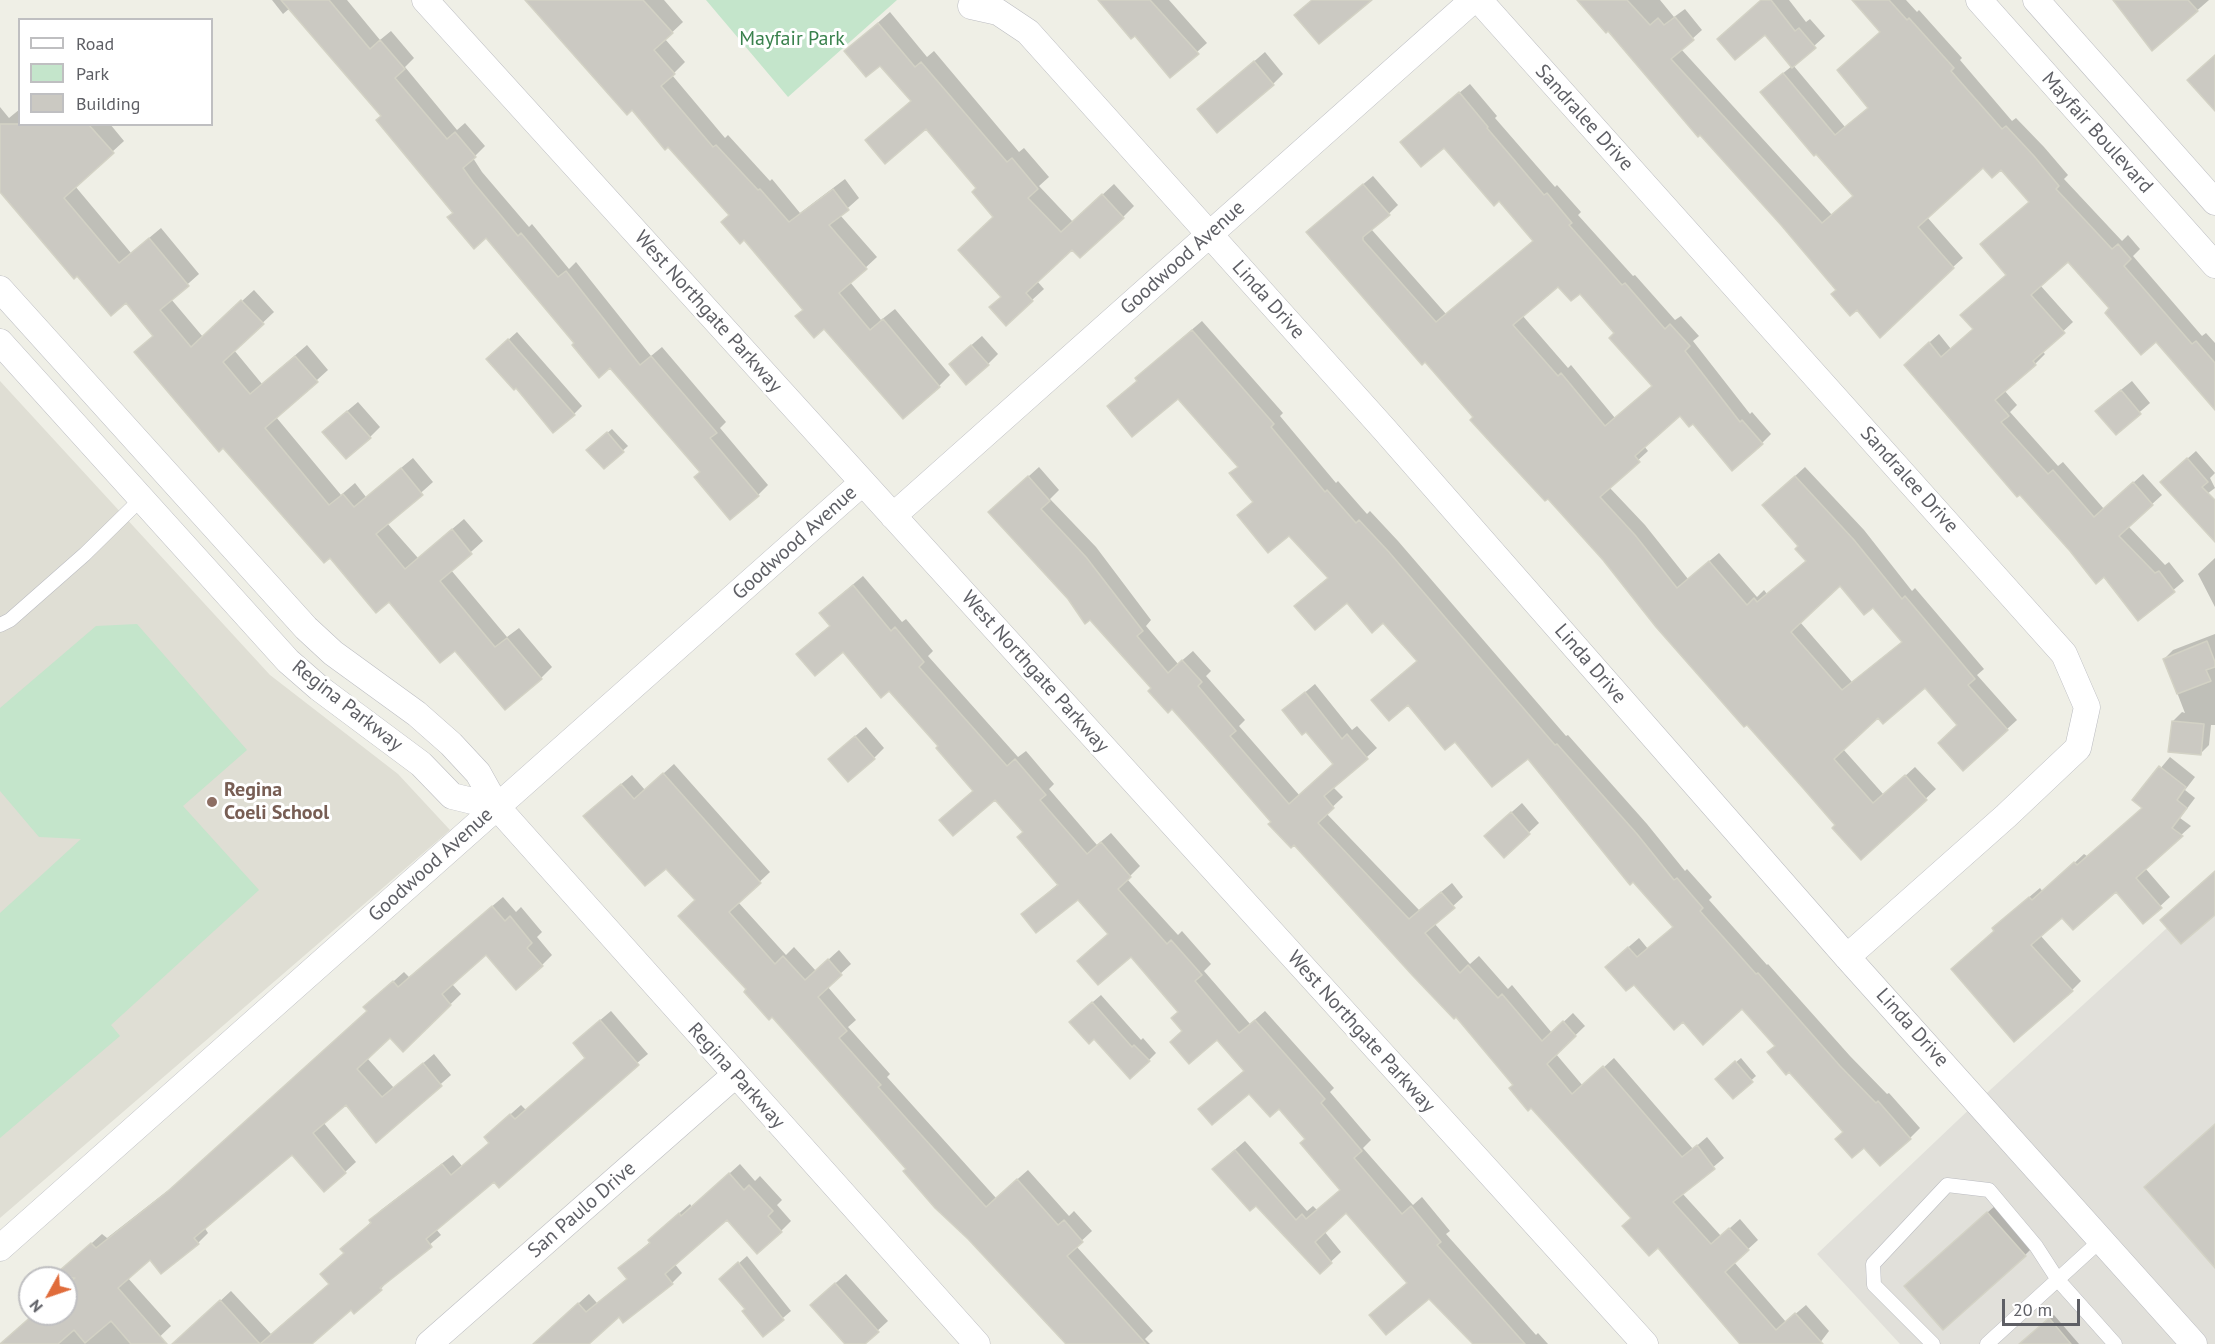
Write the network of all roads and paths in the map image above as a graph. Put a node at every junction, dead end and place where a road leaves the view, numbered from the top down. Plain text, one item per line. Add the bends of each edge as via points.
1 (425, 0) edge
2 (1473, 0) edge
3 (1479, 0) edge
4 (1979, 0) edge
5 (2036, 0) edge
6 (971, 6) dead end
7 (2215, 202) edge
8 (1209, 234) junction
9 (2215, 265) edge
10 (0, 288) edge
11 (0, 342) edge
12 (167, 475) junction
13 (862, 483) junction
14 (141, 499) junction
15 (893, 516) junction
16 (0, 625) edge
17 (496, 807) junction
18 (1847, 957) junction
19 (735, 1076) junction
20 (2101, 1240) junction
21 (0, 1248) edge
22 (2058, 1280) junction
23 (971, 1342) edge
24 (429, 1344) edge
25 (1645, 1344) edge
26 (1933, 1344) edge
27 (1987, 1344) edge
28 (2115, 1344) edge
29 (2194, 1344) edge

1 - 13 street, West Northgate Parkway
2 - 8 street, Goodwood Avenue
3 - 18 street, Sandralee Drive via 2064,654 2087,707 2078,748
4 - 9 street, Mayfair Boulevard
5 - 7 street
6 - 8 street, Linda Drive via 998,12 1028,32
8 - 15 street, Goodwood Avenue
8 - 18 street, Linda Drive
10 - 12 street, Regina Parkway
11 - 14 street, Regina Parkway
12 - 14 street
12 - 17 street, Regina Parkway via 306,628 451,744 478,773
13 - 15 street, West Northgate Parkway
13 - 17 street, Goodwood Avenue
14 - 16 lane via 85,554
14 - 17 street, Regina Parkway via 260,632 319,688 421,765 452,796
15 - 25 street, West Northgate Parkway
17 - 19 street, Regina Parkway
17 - 21 street, Goodwood Avenue
18 - 20 street, Linda Drive
19 - 23 street, Regina Parkway
19 - 24 street, San Paulo Drive
20 - 22 lane
20 - 29 street, Linda Drive
22 - 26 lane via 2036,1246 1989,1190 1947,1185 1873,1264 1874,1285
22 - 27 lane
22 - 28 lane

